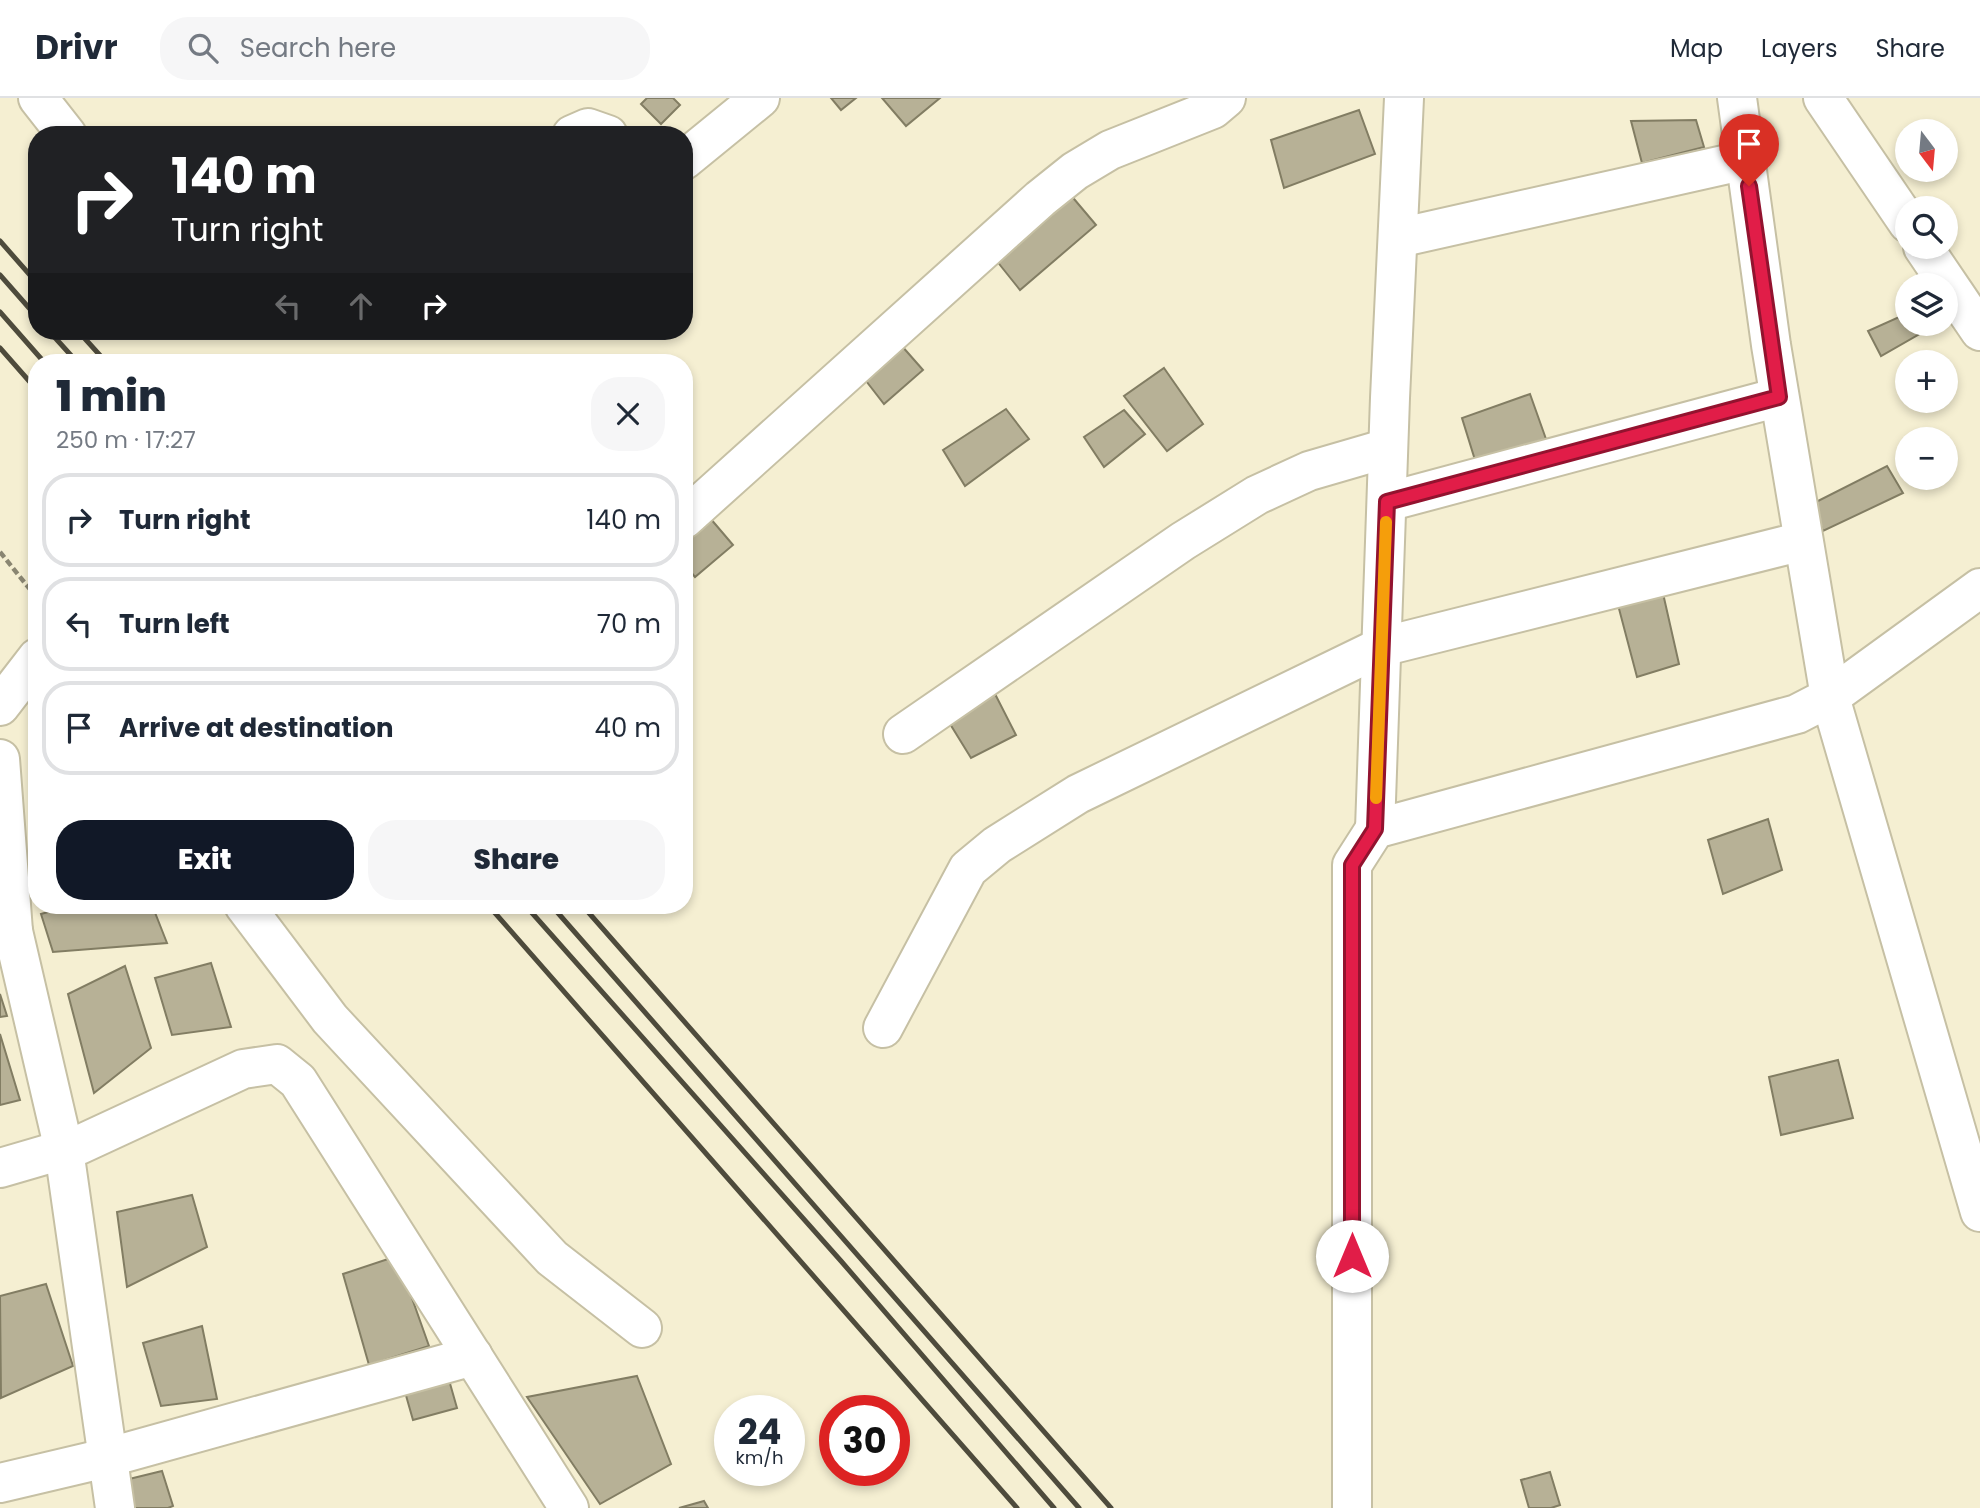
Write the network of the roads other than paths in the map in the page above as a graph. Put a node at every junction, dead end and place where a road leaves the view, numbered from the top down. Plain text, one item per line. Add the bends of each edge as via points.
1 (38, 98) edge
2 (760, 98) edge
3 (1226, 98) edge
4 (1737, 98) edge
5 (1823, 98) edge
6 (1410, 99) edge
7 (60, 126) edge
8 (693, 153) edge
9 (1746, 160) junction
10 (1895, 204) edge
11 (1398, 238) junction
12 (1931, 259) edge
13 (1980, 331) edge
14 (1779, 397) junction
15 (1388, 449) junction
16 (1387, 502) junction
17 (693, 511) edge
18 (1803, 541) junction
19 (1980, 588) edge
20 (1381, 647) junction
21 (28, 670) edge
22 (1830, 697) junction
23 (0, 706) edge
24 (902, 734) dead end
25 (0, 759) edge
26 (1375, 829) junction
27 (251, 914) edge
28 (6, 933) edge
29 (883, 1028) dead end
30 (64, 1150) junction
31 (0, 1168) edge
32 (1980, 1212) edge
33 (642, 1328) dead end
34 (472, 1356) junction
35 (106, 1458) junction
36 (0, 1483) edge
37 (115, 1508) edge
38 (569, 1508) edge
39 (1352, 1508) edge

1 - 7 street
2 - 8 street
3 - 17 street via 1213,109 1110,150 1075,171
4 - 9 street
5 - 10 street
6 - 11 street
9 - 11 street
9 - 14 street
11 - 15 street
12 - 13 street
14 - 16 street
14 - 18 street
15 - 16 street
15 - 24 street via 1309,471 1257,495
16 - 20 street
18 - 20 street
18 - 22 street
19 - 22 street
20 - 26 street
20 - 29 street via 1078,794 997,845 968,869
21 - 23 street
22 - 26 street via 1797,714
22 - 32 street
25 - 28 street
26 - 39 street via 1352,865
27 - 33 street via 330,1019 552,1258
28 - 30 street
30 - 31 street
30 - 34 street via 243,1069 277,1064 298,1081
30 - 35 street
34 - 35 street
34 - 38 street
35 - 36 street
35 - 37 street

